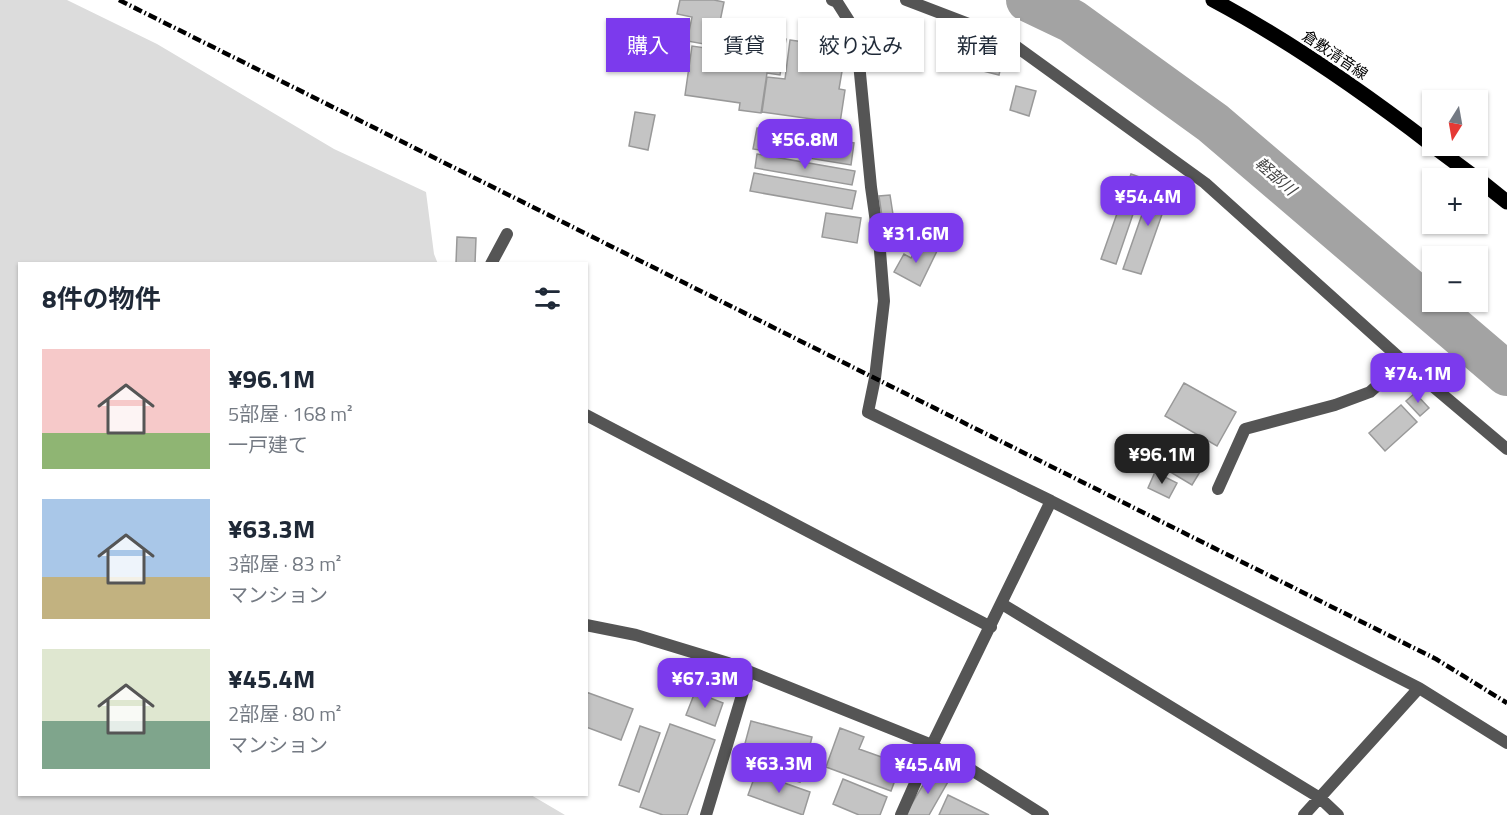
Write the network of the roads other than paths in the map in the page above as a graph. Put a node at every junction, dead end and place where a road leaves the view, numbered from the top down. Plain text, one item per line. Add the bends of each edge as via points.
1 (832, 0) edge
2 (906, 0) edge
3 (1213, 0) edge
4 (1422, 137) edge
5 (1447, 156) edge
6 (1463, 168) edge
7 (1488, 187) edge
8 (1507, 202) edge
9 (507, 234) dead end
10 (492, 262) edge
11 (1404, 362) junction
12 (588, 416) edge
13 (1507, 449) edge
14 (1218, 489) dead end
15 (1051, 501) junction
16 (1002, 604) junction
17 (588, 625) edge
18 (991, 627) junction
19 (749, 672) junction
20 (1419, 688) junction
21 (1507, 743) edge
22 (932, 745) junction
23 (1320, 798) junction
24 (706, 815) edge
25 (902, 815) edge
26 (1043, 815) edge
27 (1304, 815) edge
28 (1338, 815) edge

1 - 15 street via 856,32 880,251 884,301 868,412
2 - 11 street via 1003,37 1167,155 1205,183
3 - 4 main road, 倉敷清音線 via 1332,73
5 - 6 main road, 倉敷清音線
7 - 8 main road, 倉敷清音線
9 - 10 street
11 - 13 street
11 - 14 street via 1370,392 1245,429
12 - 18 street
15 - 16 street
15 - 20 street
16 - 18 street
16 - 23 street
17 - 19 street via 636,634
18 - 22 street
19 - 22 street
19 - 24 street
20 - 21 street
20 - 23 street
22 - 25 street
22 - 26 street
23 - 27 street
23 - 28 street

